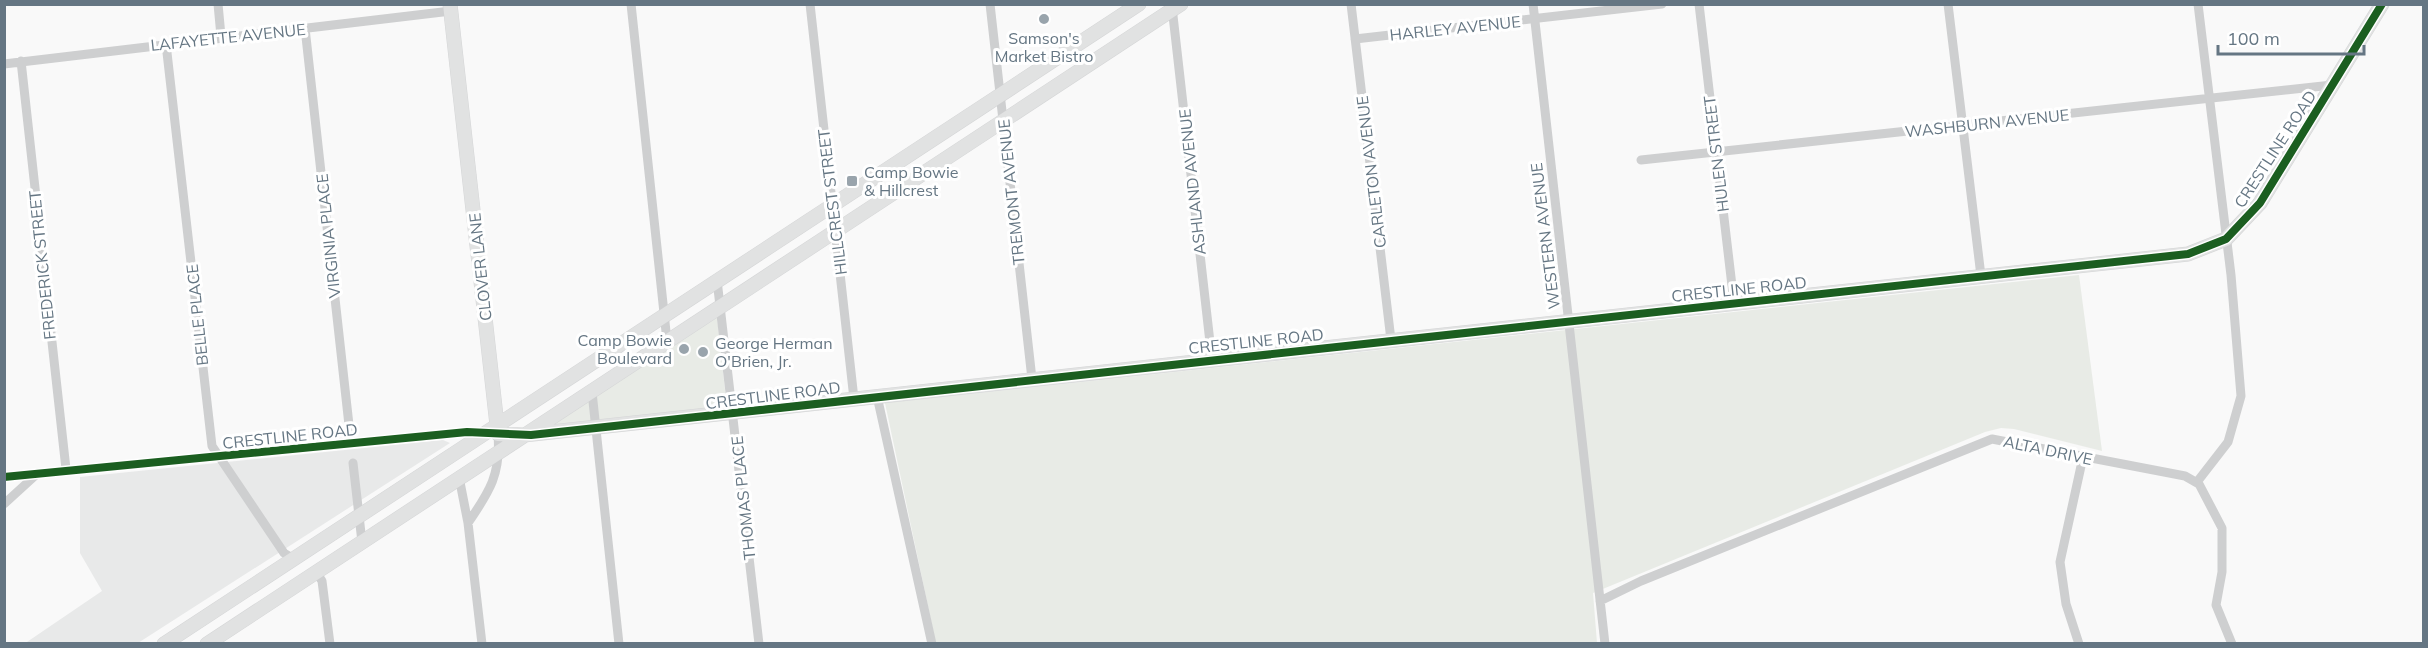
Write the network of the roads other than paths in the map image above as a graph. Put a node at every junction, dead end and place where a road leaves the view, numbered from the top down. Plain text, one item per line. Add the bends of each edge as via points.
1 (218, 4) edge
2 (631, 4) edge
3 (810, 4) edge
4 (990, 4) edge
5 (1139, 4) edge
6 (1351, 4) edge
7 (1533, 4) edge
8 (1662, 4) edge
9 (1699, 4) edge
10 (1948, 4) edge
11 (2198, 4) edge
12 (2382, 4) edge
13 (1175, 6) edge
14 (450, 8) edge
15 (1534, 19) junction
16 (305, 28) junction
17 (221, 36) junction
18 (1355, 39) junction
19 (166, 44) junction
20 (21, 61) junction
21 (4, 64) edge
22 (2332, 85) junction
23 (1001, 96) junction
24 (2208, 99) junction
25 (1003, 121) junction
26 (1962, 125) junction
27 (1716, 152) junction
28 (1641, 160) dead end
29 (832, 205) junction
30 (835, 231) junction
31 (2226, 239) junction
32 (1981, 276) junction
33 (717, 280) junction
34 (1734, 303) junction
35 (720, 305) junction
36 (664, 315) junction
37 (1568, 320) junction
38 (1391, 340) junction
39 (667, 341) junction
40 (1212, 360) junction
41 (1032, 379) junction
42 (592, 392) junction
43 (877, 396) junction
44 (854, 399) junction
45 (734, 413) junction
46 (596, 428) junction
47 (493, 430) junction
48 (524, 435) junction
49 (351, 443) junction
50 (499, 450) junction
51 (220, 457) junction
52 (2083, 457) junction
53 (353, 463) dead end
54 (66, 469) junction
55 (39, 473) junction
56 (4, 477) edge
57 (459, 477) junction
58 (2197, 482) junction
59 (4, 504) edge
60 (359, 516) junction
61 (468, 523) junction
62 (362, 542) junction
63 (294, 559) junction
64 (316, 572) junction
65 (1600, 601) junction
66 (168, 642) edge
67 (207, 644) edge
68 (330, 644) edge
69 (482, 644) edge
70 (619, 644) edge
71 (759, 644) edge
72 (932, 644) edge
73 (1605, 644) edge
74 (2079, 644) edge
75 (2232, 644) edge

1 - 17 street
2 - 36 street
3 - 29 street, HILLCREST STREET
4 - 23 street, TREMONT AVENUE
5 - 23 street
6 - 18 street, CARLETON AVENUE
7 - 15 street, WESTERN AVENUE
8 - 15 street, HARLEY AVENUE
9 - 27 street, HULEN STREET
10 - 26 street
11 - 24 street
12 - 22 street, CRESTLINE ROAD
13 - 25 street
13 - 40 street, ASHLAND AVENUE
14 - 16 street, LAFAYETTE AVENUE
14 - 47 street, CLOVER LANE
15 - 18 street, HARLEY AVENUE
15 - 37 street, WESTERN AVENUE
16 - 17 street, LAFAYETTE AVENUE
16 - 49 street, VIRGINIA PLACE
17 - 19 street, LAFAYETTE AVENUE
18 - 38 street, CARLETON AVENUE
19 - 20 street, LAFAYETTE AVENUE
19 - 51 street, BELLE PLACE via 212,446
20 - 21 street, LAFAYETTE AVENUE
20 - 54 street, FREDERICK STREET
22 - 24 street, WASHBURN AVENUE
22 - 31 street, CRESTLINE ROAD via 2259,203
23 - 25 street, TREMONT AVENUE
23 - 29 street
24 - 26 street, WASHBURN AVENUE
24 - 31 street
25 - 30 street
25 - 41 street, TREMONT AVENUE
26 - 27 street, WASHBURN AVENUE
26 - 32 street
27 - 28 street, WASHBURN AVENUE
27 - 34 street, HULEN STREET
29 - 30 street, HILLCREST STREET
29 - 33 street
30 - 35 street
30 - 44 street, HILLCREST STREET
31 - 32 street, CRESTLINE ROAD via 2188,254
31 - 58 street via 2241,396 2228,442
32 - 34 street, CRESTLINE ROAD
33 - 35 street, THOMAS PLACE
33 - 36 street
34 - 37 street, CRESTLINE ROAD
35 - 39 street
35 - 45 street, THOMAS PLACE
36 - 39 street
36 - 47 street
37 - 38 street, CRESTLINE ROAD
37 - 65 street, WESTERN AVENUE
38 - 40 street, CRESTLINE ROAD
39 - 42 street
40 - 41 street, CRESTLINE ROAD
41 - 43 street, CRESTLINE ROAD
42 - 46 street
42 - 48 street
43 - 44 street, CRESTLINE ROAD
43 - 72 street
44 - 45 street, CRESTLINE ROAD
45 - 46 street, CRESTLINE ROAD
45 - 71 street, THOMAS PLACE
46 - 48 street, CRESTLINE ROAD
46 - 70 street
47 - 48 street, CRESTLINE ROAD
47 - 49 street, CRESTLINE ROAD
47 - 50 street, CLOVER LANE
47 - 60 street
48 - 50 street
49 - 51 street, CRESTLINE ROAD
50 - 57 street
50 - 61 street, CLOVER LANE via 493,484
51 - 54 street, CRESTLINE ROAD
51 - 63 street, BELLE PLACE via 284,553
52 - 58 street, ALTA DRIVE via 2185,476
52 - 65 street, ALTA DRIVE via 2005,440 1983,441
52 - 74 street via 2060,562 2066,604
53 - 60 street
54 - 55 street, CRESTLINE ROAD
55 - 56 street, CRESTLINE ROAD
55 - 59 street
57 - 61 street
57 - 62 street
58 - 75 street via 2222,528 2222,572 2216,605
60 - 62 street
60 - 63 street
61 - 69 street
62 - 64 street
63 - 64 street
63 - 66 street
64 - 67 street
64 - 68 street via 322,581
65 - 73 street, WESTERN AVENUE

